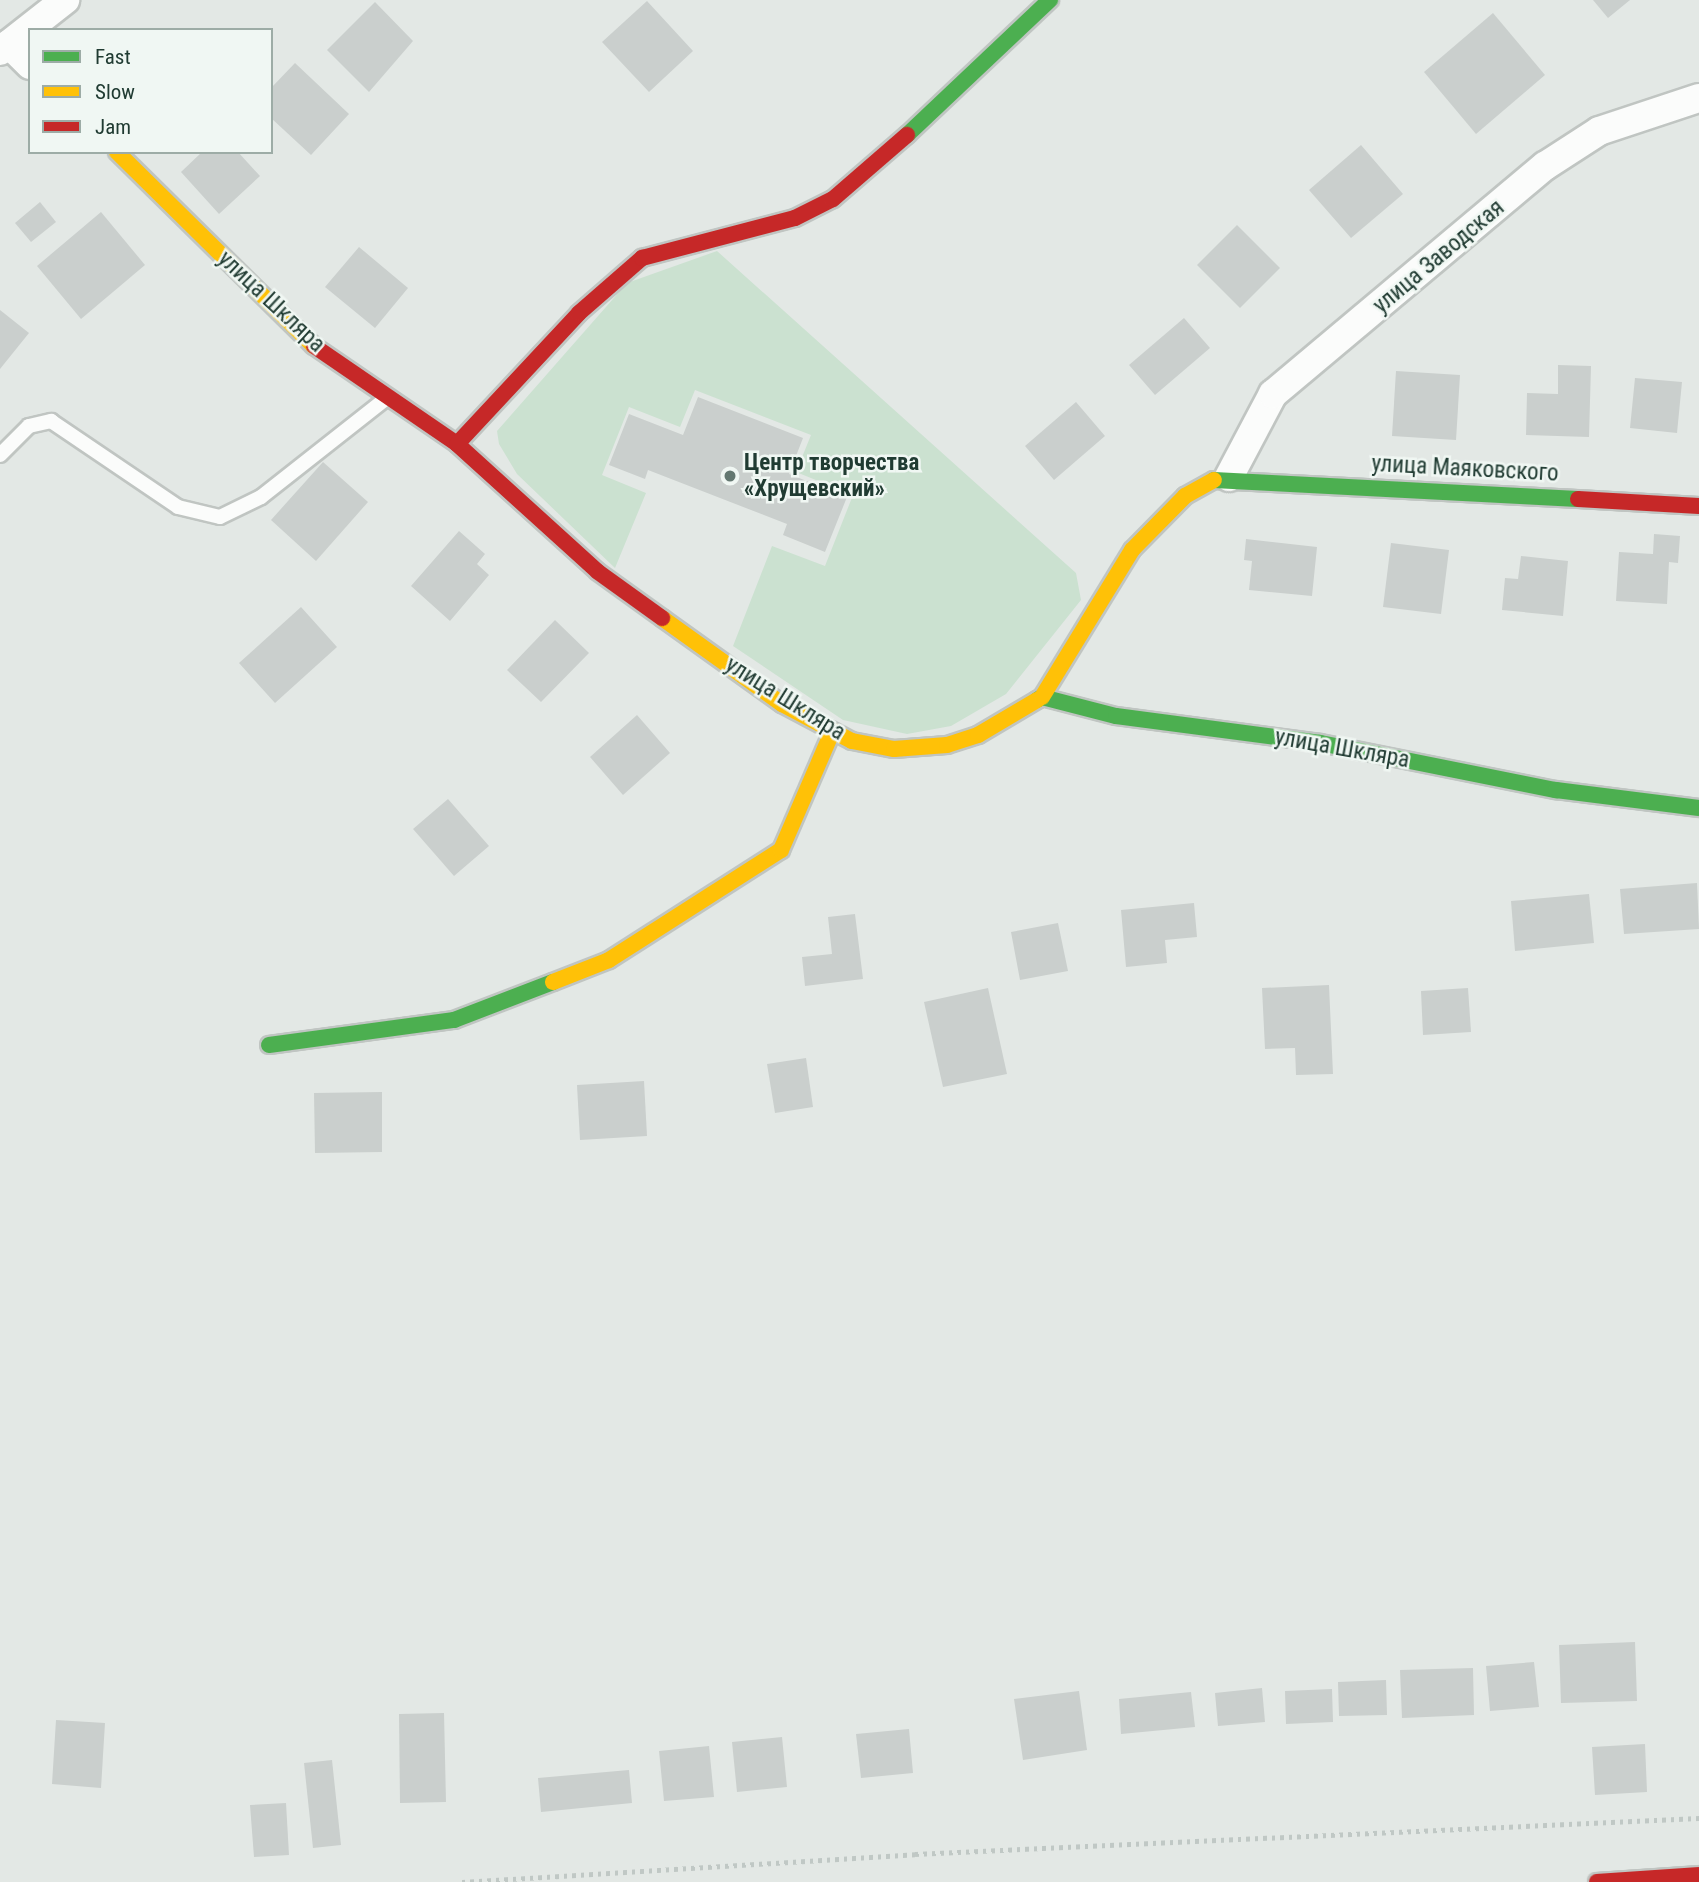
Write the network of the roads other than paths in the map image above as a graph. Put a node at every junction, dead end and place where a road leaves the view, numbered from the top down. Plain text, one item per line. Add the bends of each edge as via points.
1 (65, 0) edge
2 (1050, 0) edge
3 (29, 28) edge
4 (28, 29) edge
5 (4, 48) edge
6 (28, 64) edge
7 (1699, 98) edge
8 (119, 154) edge
9 (388, 397) junction
10 (457, 444) junction
11 (0, 455) edge
12 (1229, 477) junction
13 (1699, 506) edge
14 (1042, 697) junction
15 (832, 732) junction
16 (1699, 808) edge
17 (269, 1045) dead end
18 (1699, 1875) edge
19 (1597, 1882) edge

1 - 3 street
2 - 10 street via 870,170 833,199 795,218 642,258 620,275
4 - 5 street
5 - 6 street
7 - 12 street, улица Заводская via 1599,131 1545,166 1273,394
8 - 9 street, улица Шкляра via 306,341
9 - 10 street, улица Шкляра
9 - 11 lane via 261,497 220,517 178,507 51,421 29,426
10 - 15 street, улица Шкляра via 598,572 782,704
12 - 13 street, улица Маяковского
12 - 14 street via 1207,482 1185,496 1132,550
14 - 15 street, улица Шкляра via 978,736 947,745 878,748
14 - 16 street, улица Шкляра via 1116,716 1320,743 1556,790
15 - 17 street via 781,850 609,960 454,1020
18 - 19 street

